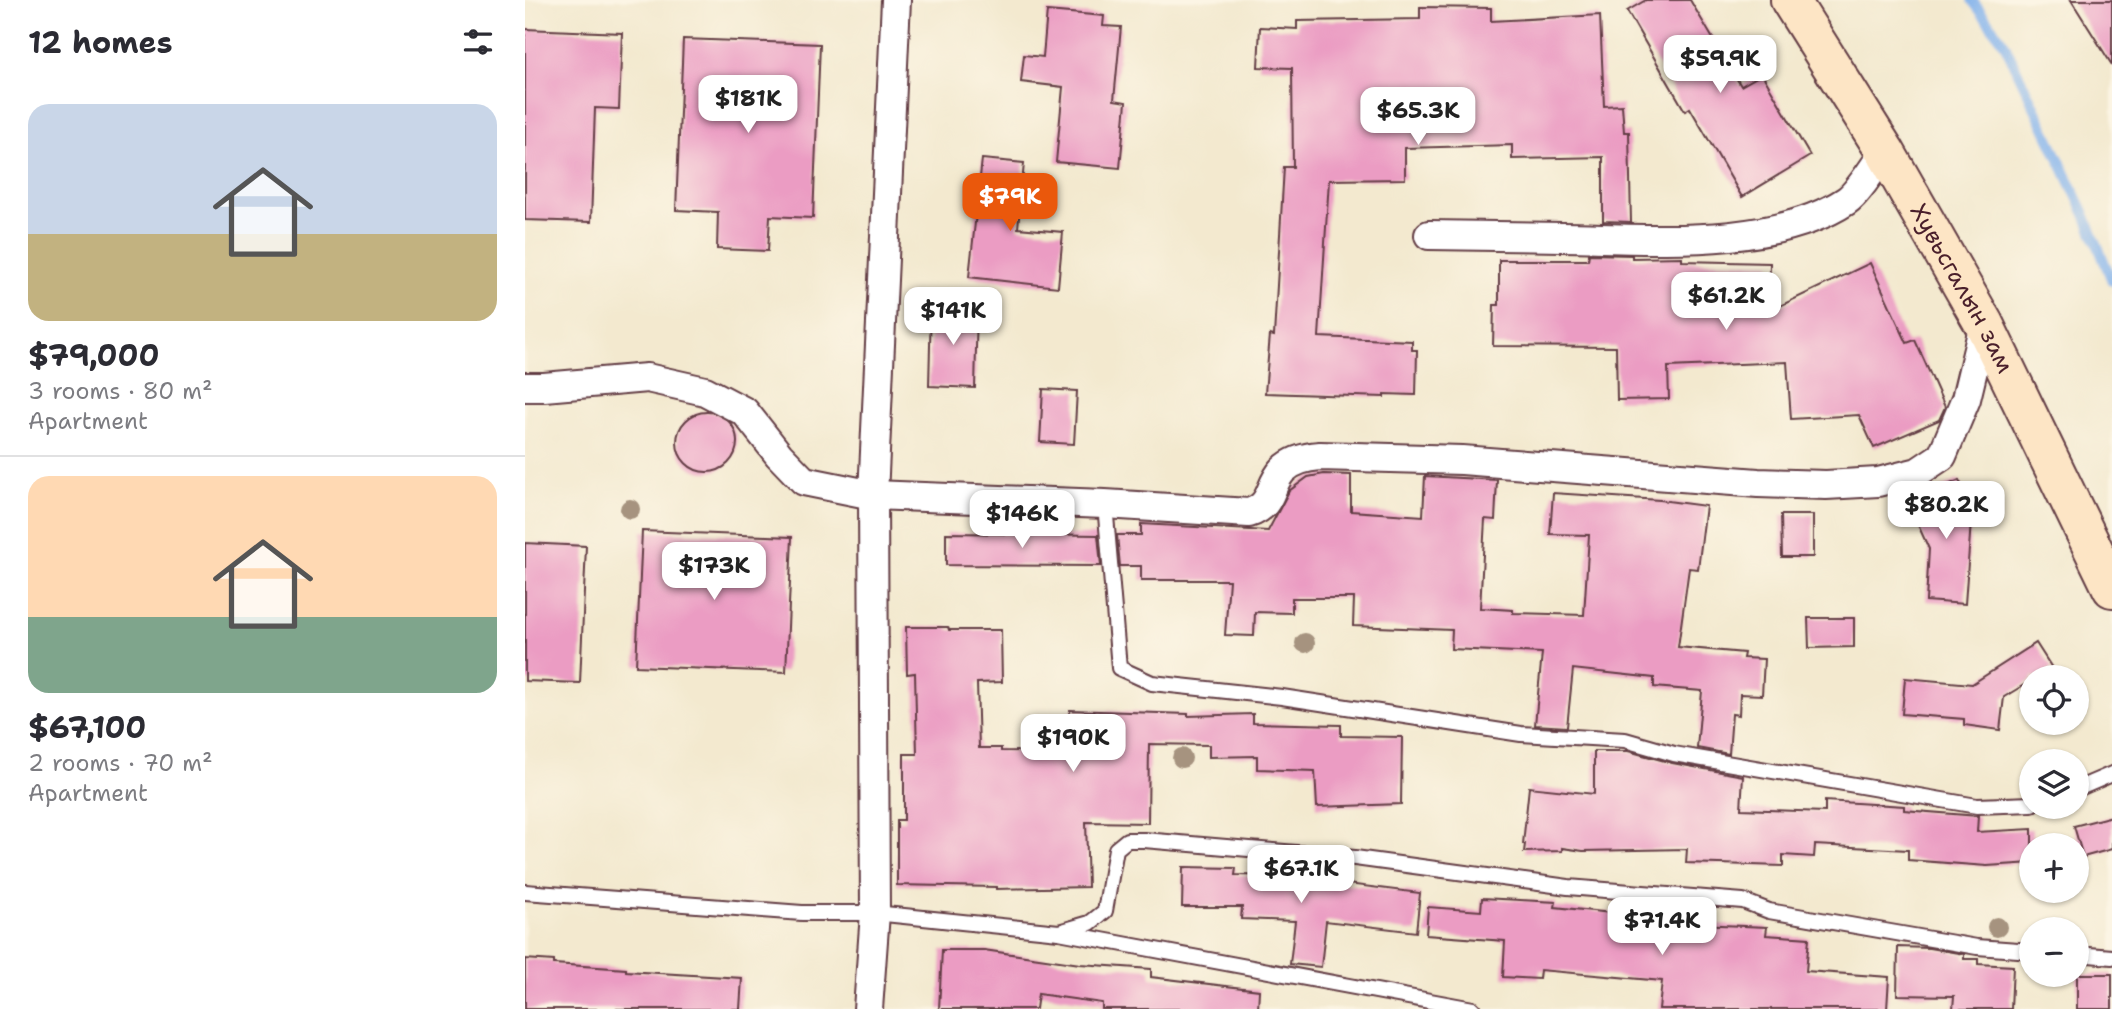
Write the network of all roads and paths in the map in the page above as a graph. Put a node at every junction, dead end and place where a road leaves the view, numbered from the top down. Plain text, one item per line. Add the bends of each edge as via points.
1 (896, 0) edge
2 (1790, 0) edge
3 (1885, 151) junction
4 (1429, 235) dead end
5 (1984, 324) junction
6 (525, 387) edge
7 (873, 495) junction
8 (1105, 504) junction
9 (2112, 588) edge
10 (2112, 774) edge
11 (2089, 784) edge
12 (2019, 804) edge
13 (525, 892) edge
14 (875, 913) junction
15 (1059, 932) junction
16 (2019, 950) edge
17 (2089, 955) edge
18 (2112, 957) edge
19 (868, 1009) edge
20 (1473, 1009) edge

1 - 7 street
2 - 3 main road, Хувьсгалын зам
3 - 4 street via 1849,200 1809,219 1759,232 1651,240
3 - 5 main road, Хувьсгалын зам
5 - 8 street via 1966,399 1942,456 1918,472 1878,482 1758,483 1462,460 1320,456 1300,459 1285,468 1267,502 1249,513
5 - 9 main road, Хувьсгалын зам
6 - 7 street via 647,378 705,391 745,412 804,481
7 - 8 street
7 - 14 street
8 - 12 lane via 1119,668 1152,683 1282,697 1521,734 1625,740 1688,757 1977,806
10 - 11 lane
13 - 14 lane via 802,913
14 - 15 lane
14 - 19 street
15 - 16 lane via 1090,923 1105,911 1116,849 1127,840 1143,840 1355,858 1568,887 1743,901 1769,911
15 - 20 lane
17 - 18 lane

